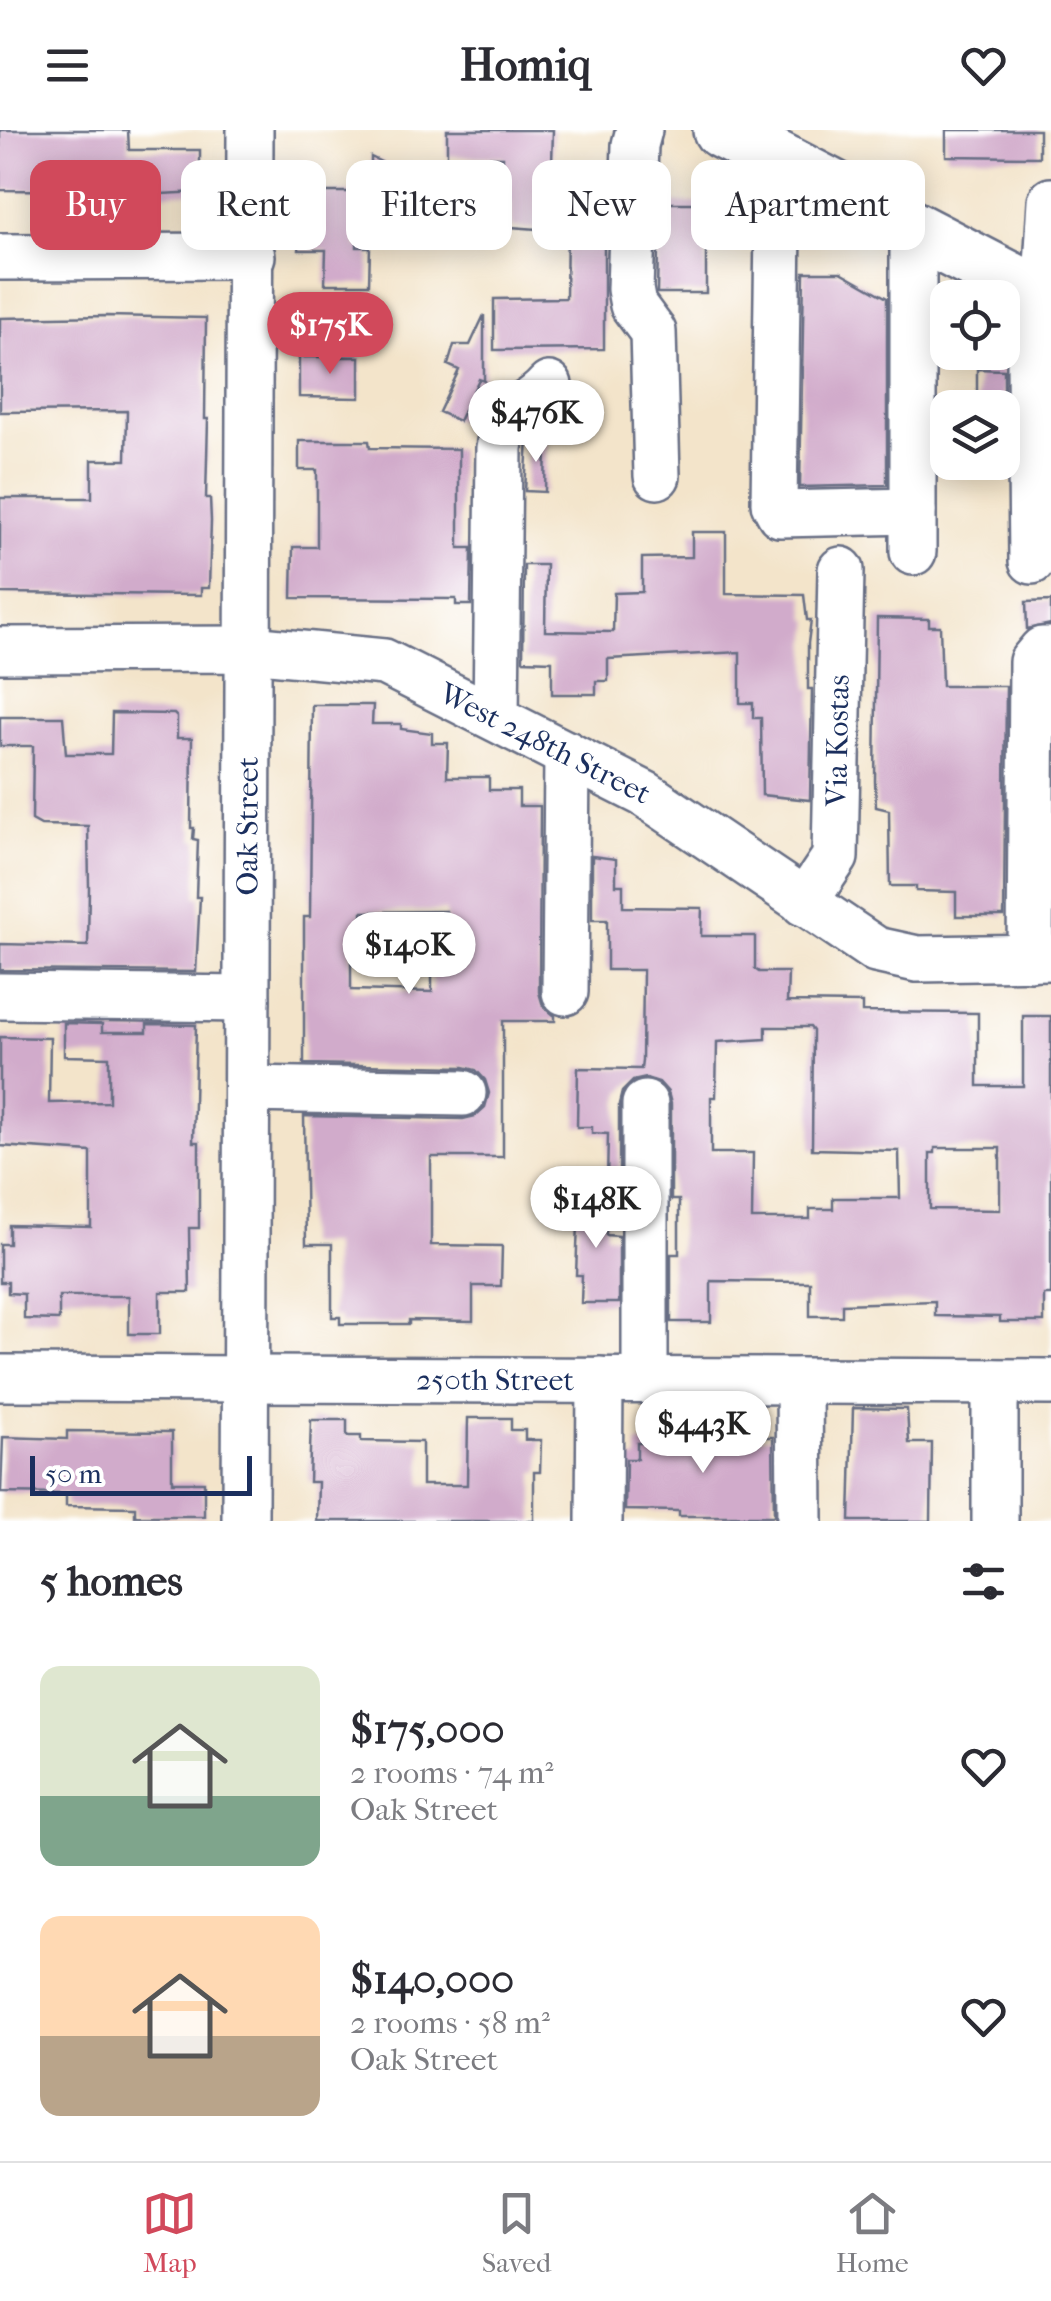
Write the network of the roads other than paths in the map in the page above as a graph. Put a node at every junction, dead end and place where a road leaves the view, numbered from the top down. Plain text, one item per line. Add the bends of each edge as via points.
1 (250, 130) edge
2 (639, 130) edge
3 (743, 139) edge
4 (783, 160) edge
5 (1051, 200) edge
6 (925, 235) edge
7 (752, 250) edge
8 (913, 250) edge
9 (252, 256) junction
10 (0, 257) edge
11 (1048, 299) edge
12 (549, 385) dead end
13 (657, 476) dead end
14 (1032, 561) dead end
15 (841, 570) dead end
16 (250, 649) junction
17 (0, 650) edge
18 (1051, 650) edge
19 (496, 718) junction
20 (567, 754) junction
21 (804, 903) junction
22 (1041, 957) edge
23 (565, 992) dead end
24 (0, 996) edge
25 (247, 999) junction
26 (247, 1089) junction
27 (463, 1093) dead end
28 (645, 1104) dead end
29 (0, 1378) edge
30 (245, 1379) junction
31 (600, 1380) junction
32 (645, 1380) junction
33 (799, 1380) junction
34 (996, 1382) junction
35 (1051, 1382) edge
36 (245, 1521) edge
37 (600, 1521) edge
38 (800, 1521) edge
39 (995, 1521) edge

1 - 9 street, Oak Street
2 - 13 street via 630,289 653,332
3 - 4 main road
5 - 11 street
6 - 11 main road
7 - 8 street via 780,514 913,531
9 - 10 street
9 - 16 street, Oak Street
11 - 14 street via 1030,365
12 - 19 street via 502,424
15 - 21 street, Via Kostas via 835,857
16 - 17 street, West 248th Street
16 - 19 street, West 248th Street via 384,662
16 - 25 street, Oak Street
18 - 22 street via 1032,662
19 - 20 street, West 248th Street
20 - 21 street, West 248th Street via 645,794
20 - 23 street
21 - 22 street, West 248th Street via 876,950 917,959
24 - 25 street
25 - 26 street, Oak Street
26 - 27 street
26 - 30 street, Oak Street
28 - 32 street
29 - 30 street, 250th Street
30 - 31 street, 250th Street
30 - 36 street, Oak Street
31 - 32 street, 250th Street
31 - 37 street
32 - 33 street, 250th Street
33 - 34 street, 250th Street
33 - 38 street
34 - 35 street, 250th Street
34 - 39 street

